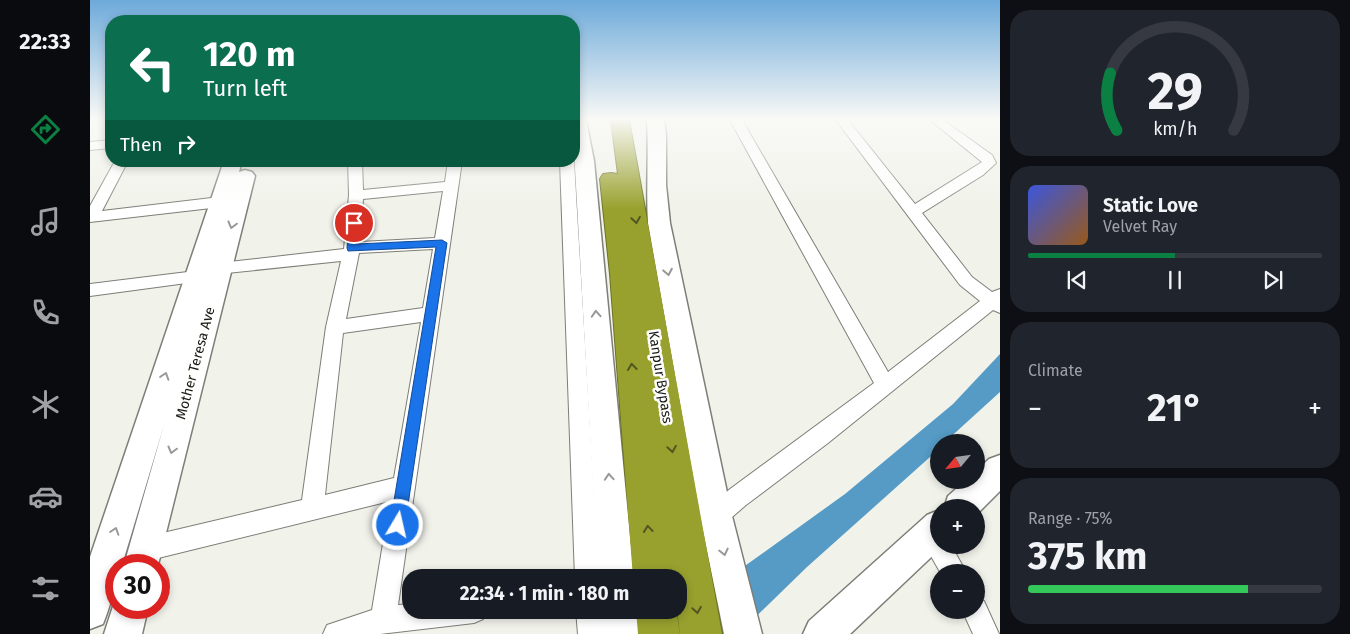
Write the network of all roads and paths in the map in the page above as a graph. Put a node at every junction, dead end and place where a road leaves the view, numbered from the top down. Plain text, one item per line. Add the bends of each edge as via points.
1 (584, 150) edge
2 (591, 150) edge
3 (625, 150) edge
4 (657, 150) edge
5 (753, 150) edge
6 (865, 150) edge
7 (975, 150) edge
8 (119, 167) edge
9 (231, 167) edge
10 (247, 167) edge
11 (355, 167) edge
12 (454, 167) edge
13 (567, 167) edge
14 (451, 186) junction
15 (356, 195) junction
16 (220, 202) junction
17 (913, 212) junction
18 (90, 217) edge
19 (442, 243) junction
20 (351, 251) junction
21 (212, 272) junction
22 (90, 290) edge
23 (997, 301) edge
24 (431, 314) junction
25 (335, 327) junction
26 (885, 386) junction
27 (996, 480) edge
28 (404, 487) junction
29 (972, 499) edge
30 (312, 509) junction
31 (716, 516) junction
32 (930, 536) edge
33 (145, 554) edge
34 (154, 554) edge
35 (587, 569) edge
36 (615, 569) edge
37 (652, 569) edge
38 (90, 611) edge
39 (402, 618) edge
40 (127, 619) edge
41 (590, 619) edge
42 (619, 619) edge
43 (657, 619) edge
44 (978, 619) edge
45 (383, 620) junction
46 (123, 634) edge
47 (336, 634) edge
48 (591, 634) edge
49 (620, 634) edge
50 (659, 634) edge
51 (700, 634) edge
52 (742, 634) edge
53 (822, 634) edge
54 (986, 634) edge

36 -> 1 main road
37 -> 2 highway, Kanpur Bypass via 623,274
3 -> 51 highway, Kanpur Bypass
4 -> 31 main road via 659,223
5 - 26 street
6 - 17 street
7 - 17 street via 989,163
8 - 18 street
9 - 16 main road
10 -> 21 main road, Mother Teresa Ave
11 - 15 street
12 - 14 street
13 - 35 street
14 - 15 street
14 - 19 street
15 - 20 street
16 - 18 street
16 - 21 main road
17 - 23 street via 966,281
19 - 20 street
19 - 24 street
20 - 21 street
20 - 25 street
21 - 22 street
21 -> 33 main road, Mother Teresa Ave
38 -> 21 main road
23 - 26 street
24 - 25 street
24 - 28 street
25 - 30 street
26 - 31 street
27 - 29 main road
28 - 30 street
28 - 45 street
30 - 34 street
31 -> 52 main road
32 - 53 main road
39 - 45 street
40 - 46 main road
41 - 48 street
42 - 49 main road
43 - 50 highway
44 - 54 street
45 - 47 street

